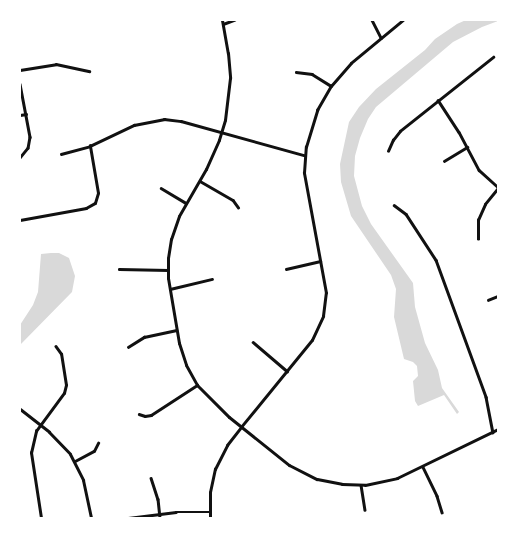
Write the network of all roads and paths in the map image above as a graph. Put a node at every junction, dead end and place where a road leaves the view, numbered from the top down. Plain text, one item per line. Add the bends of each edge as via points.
1 (234, 20) edge
2 (372, 20) edge
3 (403, 20) edge
4 (222, 22) edge
5 (381, 38) junction
6 (493, 57) dead end
7 (20, 70) edge
8 (89, 71) dead end
9 (296, 72) dead end
10 (20, 84) edge
11 (331, 86) junction
12 (438, 100) junction
13 (26, 114) junction
14 (20, 115) edge
15 (222, 132) junction
16 (90, 146) junction
17 (467, 147) junction
18 (388, 151) dead end
19 (61, 154) dead end
20 (304, 155) junction
21 (20, 158) edge
22 (444, 161) dead end
23 (200, 181) junction
24 (161, 188) dead end
25 (498, 188) edge
26 (186, 203) junction
27 (394, 205) dead end
28 (238, 207) dead end
29 (20, 220) edge
30 (478, 239) dead end
31 (320, 261) junction
32 (119, 269) dead end
33 (286, 269) dead end
34 (168, 270) junction
35 (212, 279) dead end
36 (170, 289) junction
37 (498, 296) edge
38 (488, 300) dead end
39 (176, 330) junction
40 (253, 342) dead end
41 (56, 347) dead end
42 (128, 347) dead end
43 (287, 371) junction
44 (197, 385) junction
45 (20, 409) edge
46 (139, 414) dead end
47 (40, 424) junction
48 (241, 427) junction
49 (498, 430) edge
50 (493, 432) junction
51 (98, 443) dead end
52 (75, 462) junction
53 (423, 467) junction
54 (151, 478) dead end
55 (360, 485) junction
56 (365, 510) dead end
57 (210, 512) junction
58 (442, 512) dead end
59 (160, 513) junction
60 (41, 518) edge
61 (91, 518) edge
62 (128, 518) edge
63 (160, 518) edge
64 (210, 518) edge

1 - 4 street
2 - 5 street
3 - 5 street
4 - 15 street via 230,78 228,108
5 - 11 street via 351,63
6 - 12 street
7 - 8 street via 56,64
9 - 11 street via 312,74
10 - 13 street
11 - 20 street via 315,115
12 - 17 street
12 - 18 street via 400,131
13 - 14 street
13 - 21 street via 29,142
15 - 16 street via 181,121 155,120 121,130
15 - 20 street
15 - 23 street
16 - 19 street
16 - 29 street via 98,193 95,203 86,208
17 - 22 street
17 - 25 street via 479,170
20 - 31 street via 305,184
23 - 26 street
23 - 28 street via 233,200
24 - 26 street
25 - 30 street via 485,204 478,220
26 - 34 street via 171,239
27 - 50 street via 406,214 436,260 486,397
31 - 33 street
31 - 43 street via 326,293 323,316 312,340
32 - 34 street
34 - 36 street
35 - 36 street
36 - 39 street
37 - 38 street
39 - 42 street via 144,337
39 - 44 street via 182,354
40 - 43 street
41 - 47 street via 61,354 66,386 64,393
43 - 48 street
44 - 46 street via 151,414
44 - 48 street
45 - 47 street
47 - 52 street via 57,439
47 - 60 street via 33,438 31,453
48 - 55 street via 278,458 300,472 330,482
48 - 57 street via 226,445 215,469 211,485
49 - 50 street
50 - 53 street
51 - 52 street via 94,451
52 - 61 street via 85,485
53 - 55 street via 397,478
53 - 58 street
54 - 59 street
55 - 56 street
57 - 59 street
57 - 64 street
59 - 62 street
59 - 63 street

